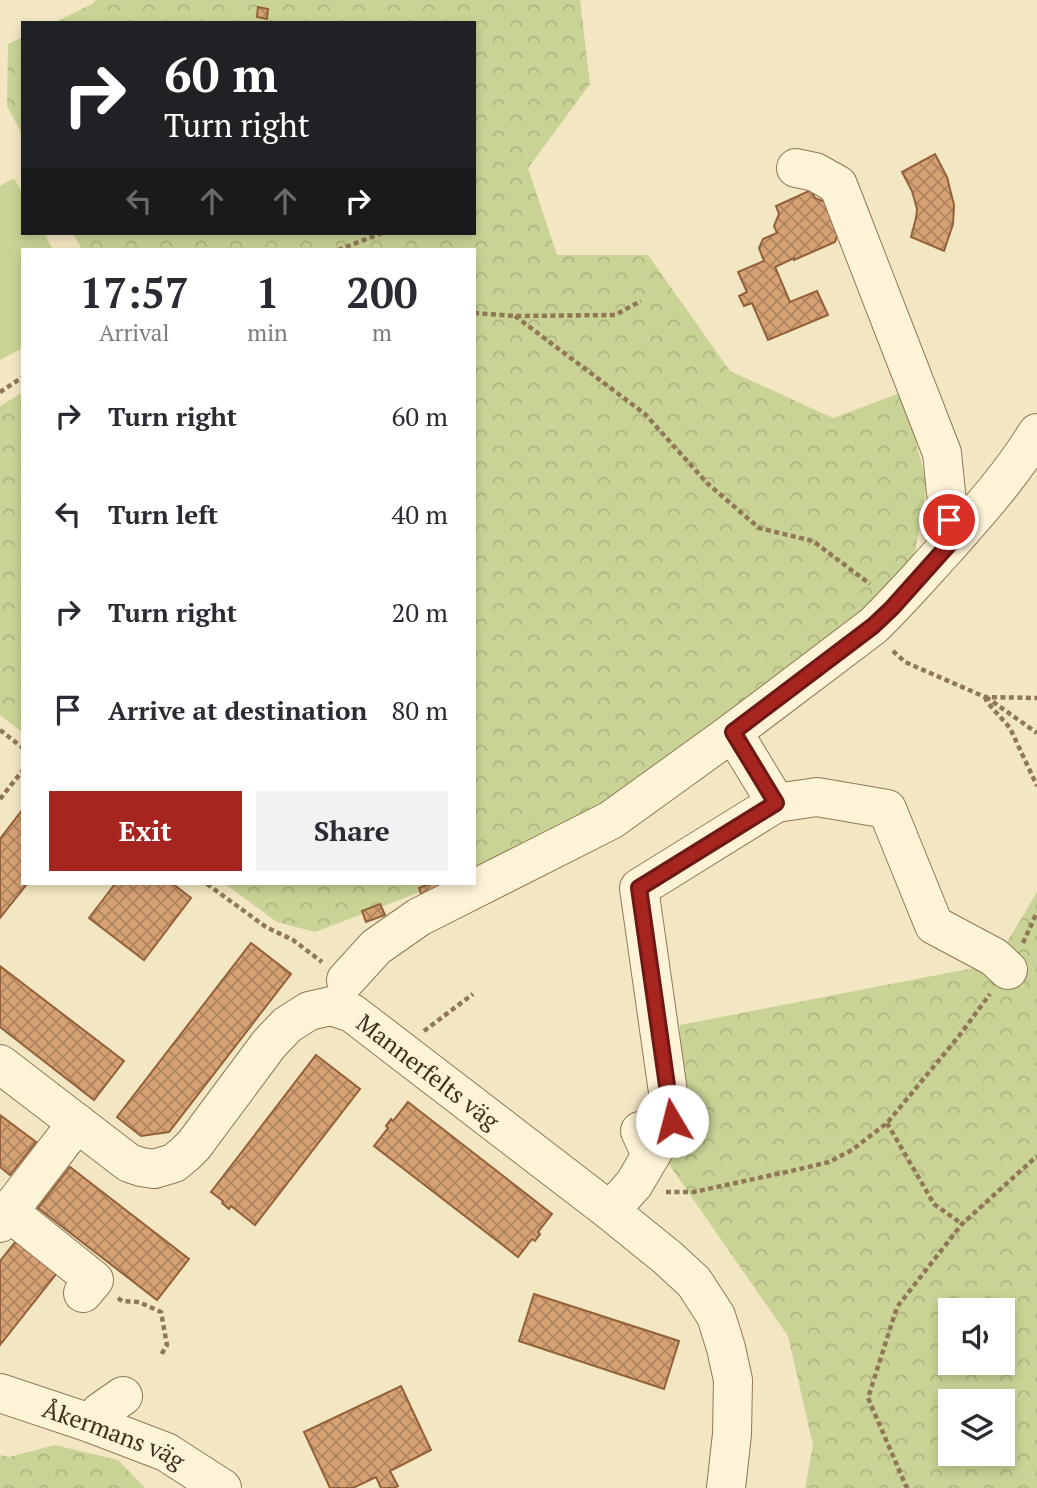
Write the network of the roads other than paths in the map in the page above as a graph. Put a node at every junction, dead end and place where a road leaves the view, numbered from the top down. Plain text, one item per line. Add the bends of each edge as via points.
1 (796, 168) dead end
2 (1037, 433) edge
3 (951, 542) junction
4 (733, 732) junction
5 (776, 803) junction
6 (1008, 970) road end
7 (346, 980) road end
8 (0, 1064) edge
9 (77, 1123) junction
10 (610, 1211) junction
11 (4, 1218) edge
12 (83, 1293) dead end
13 (0, 1393) edge
14 (123, 1396) dead end
15 (90, 1423) junction
16 (222, 1488) edge
17 (726, 1488) edge

1 - 3 street via 815,172 838,186 942,453
2 - 3 street
3 - 4 street via 883,617
4 - 5 street
4 - 7 street via 611,820 419,917 376,947
5 - 6 street via 817,797 887,809 934,925 994,957
5 - 10 street via 639,888 672,1121 645,1141 634,1184
8 - 9 street, Mannerfelts väg
9 - 10 street, Mannerfelts väg via 129,1163 154,1169 174,1163 194,1145 269,1044 309,1011 331,1006 352,1013 401,1048
9 - 11 street
10 - 17 street, Mannerfelts väg via 694,1282 716,1316 733,1380
11 - 12 street via 94,1280
13 - 15 street, Åkermans väg
14 - 15 street
15 - 16 street, Åkermans väg via 166,1452

